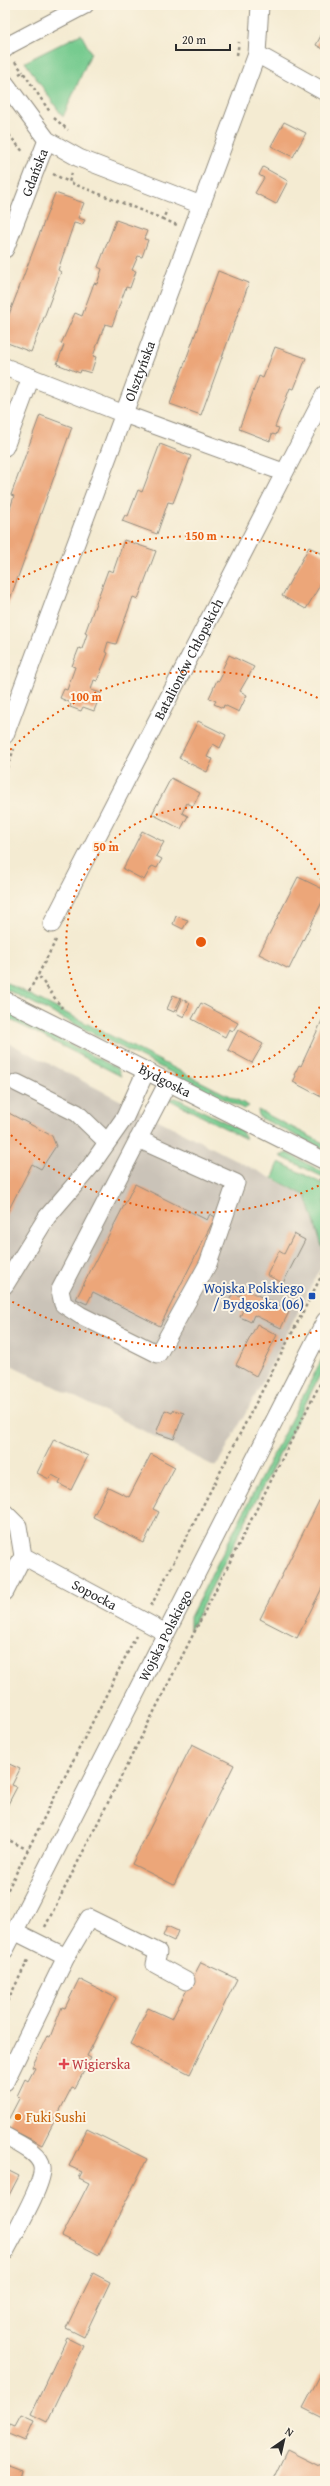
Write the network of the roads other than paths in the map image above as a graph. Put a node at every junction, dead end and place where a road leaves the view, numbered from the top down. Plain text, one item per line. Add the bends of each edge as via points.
1 (85, 5) edge
2 (260, 5) edge
3 (5, 50) edge
4 (257, 54) junction
5 (5, 83) edge
6 (325, 92) edge
7 (47, 140) junction
8 (202, 205) junction
9 (5, 249) edge
10 (5, 367) edge
11 (31, 377) junction
12 (325, 394) edge
13 (124, 414) junction
14 (5, 447) edge
15 (283, 472) junction
16 (12, 696) edge
17 (5, 735) edge
18 (52, 924) road end
19 (5, 1000) edge
20 (146, 1071) junction
21 (168, 1082) junction
22 (17, 1083) dead end
23 (138, 1139) junction
24 (108, 1142) junction
25 (325, 1161) edge
26 (5, 1285) edge
27 (325, 1321) edge
28 (5, 1513) edge
29 (23, 1556) junction
30 (5, 1592) edge
31 (166, 1633) junction
32 (14, 1931) junction
33 (5, 1950) edge
34 (66, 1957) junction
35 (186, 1981) dead end
36 (5, 2082) edge
37 (5, 2136) edge
38 (5, 2252) edge

1 - 3 street
2 - 4 street, Olsztyńska
4 - 6 street
4 - 8 street, Olsztyńska
5 - 7 street
7 - 8 street via 79,158
7 - 9 street, Gdańska
8 - 13 street, Olsztyńska
10 - 11 street
11 - 13 street
11 - 14 street
12 - 15 street, Batalionów Chłopskich
13 - 15 street
13 - 16 street, Olsztyńska
15 - 18 street, Batalionów Chłopskich
16 - 17 street, Olsztyńska
19 - 20 street, Bydgoska
20 - 21 street, Bydgoska
20 - 24 street via 125,1117
21 - 23 street
21 - 25 street, Bydgoska
22 - 24 street via 77,1113
23 - 23 street via 60,1290 63,1304 158,1354 208,1264 236,1183
24 - 26 street via 47,1218
27 - 31 street, Wojska Polskiego
28 - 29 street via 18,1526
29 - 30 street
29 - 31 street, Sopocka
31 - 32 street, Wojska Polskiego
32 - 33 street, Wojska Polskiego
32 - 34 street
34 - 35 street via 89,1918 158,1952 155,1964
34 - 36 street
37 - 38 street via 36,2156 42,2167 41,2180

